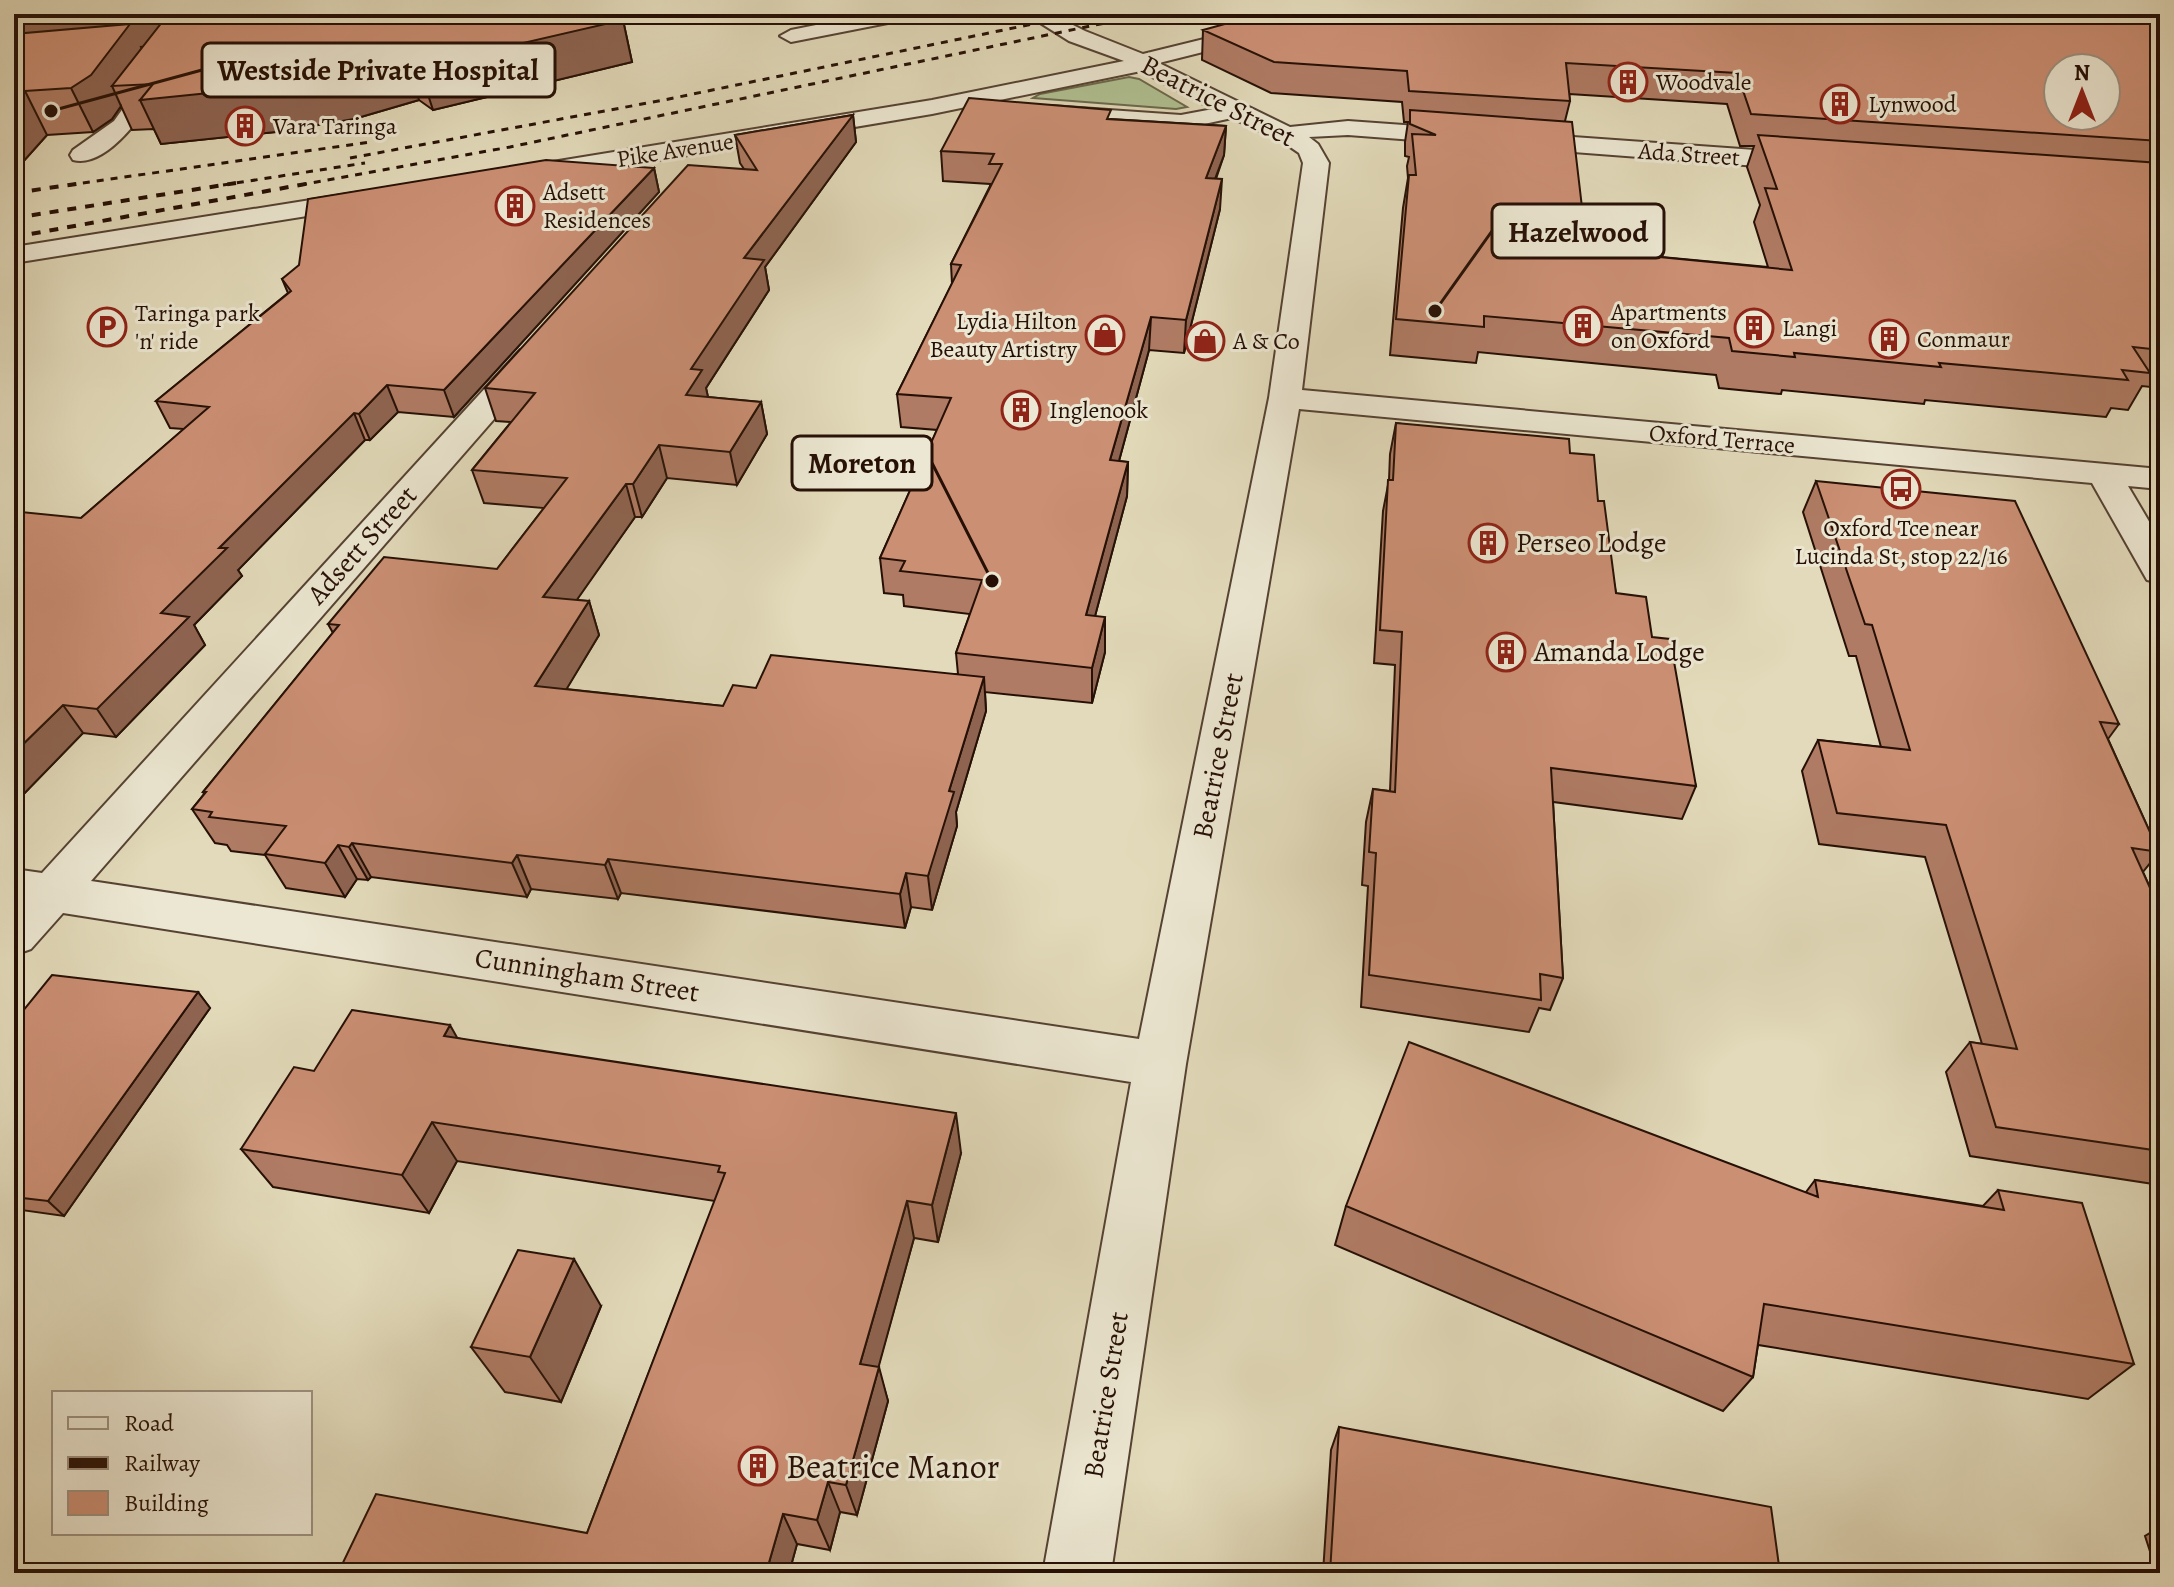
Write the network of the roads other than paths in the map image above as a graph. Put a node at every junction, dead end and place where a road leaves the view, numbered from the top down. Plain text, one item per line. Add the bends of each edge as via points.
1 (903, 14) edge
2 (1036, 14) edge
3 (1072, 14) edge
4 (1332, 14) edge
5 (791, 36) dead end
6 (171, 56) edge
7 (1135, 59) junction
8 (932, 107) junction
9 (1233, 110) junction
10 (1296, 141) junction
11 (82, 155) dead end
12 (1829, 163) edge
13 (503, 178) edge
14 (395, 194) edge
15 (14, 255) edge
16 (555, 330) edge
17 (1285, 398) junction
18 (2104, 474) junction
19 (2160, 479) edge
20 (2160, 572) edge
21 (33, 890) edge
22 (14, 936) edge
23 (1160, 1064) junction
24 (1077, 1573) edge

1 - 5 street
2 - 7 street, Beatrice Street
3 - 7 street, Beatrice Street via 1103,31
4 - 7 street, Pike Avenue
6 - 11 street via 122,126
7 - 8 street, Pike Avenue
7 - 9 street, Beatrice Street
8 - 9 street via 1181,122
8 - 13 street, Pike Avenue via 680,162
9 - 10 street, Beatrice Street
10 - 12 street, Ada Street via 1409,134
10 - 17 street, Beatrice Street via 1313,155 1315,166
14 - 15 street
16 - 21 street, Adsett Street
17 - 18 street, Oxford Terrace
17 - 23 street, Beatrice Street
18 - 19 street, Oxford Terrace
18 - 20 street
21 - 22 street, Adsett Street
21 - 23 street, Cunningham Street
23 - 24 street, Beatrice Street

